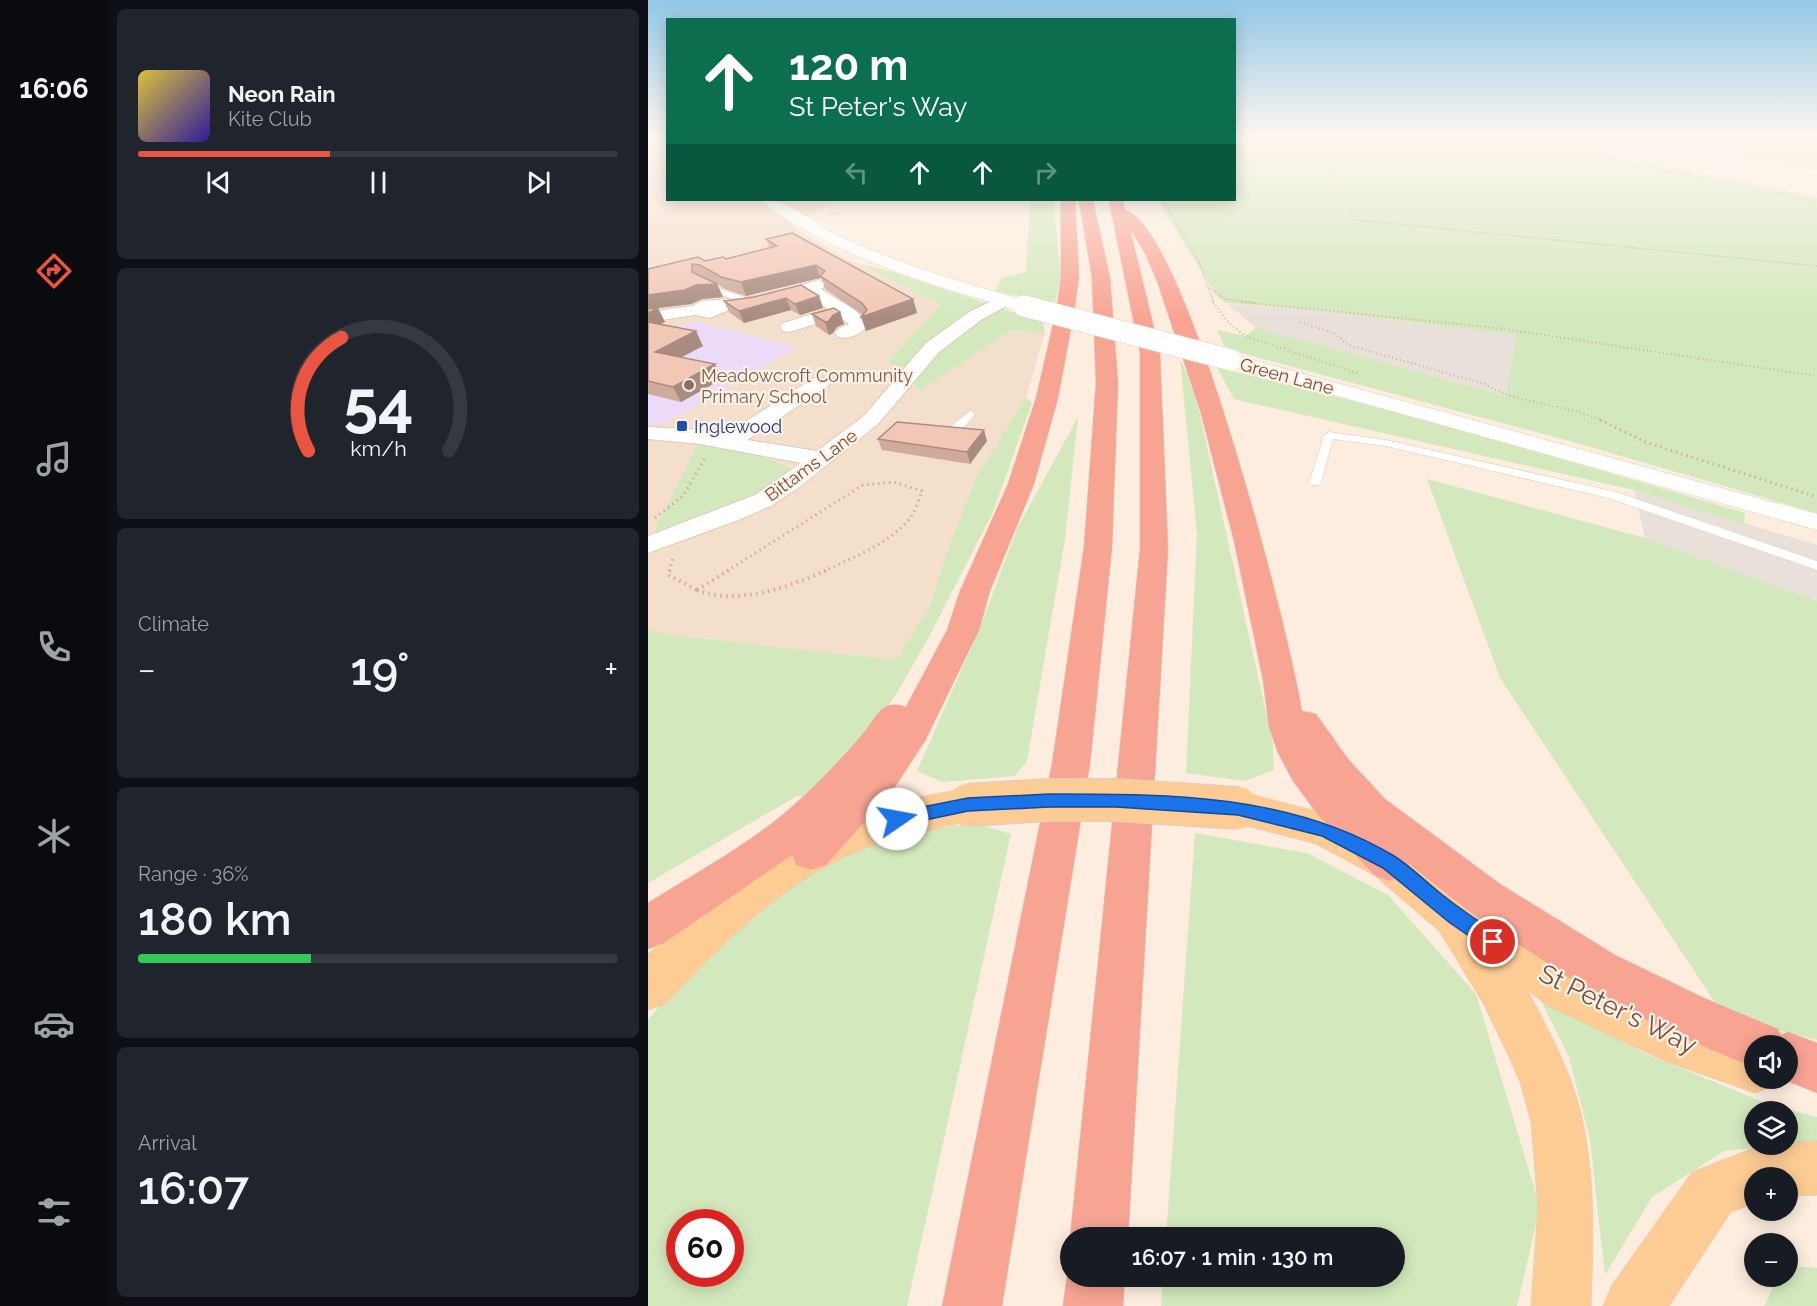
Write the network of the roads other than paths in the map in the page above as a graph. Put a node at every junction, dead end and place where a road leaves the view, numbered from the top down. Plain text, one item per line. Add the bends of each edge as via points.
1 (770, 201) edge
2 (1068, 201) edge
3 (1086, 201) edge
4 (1117, 204) edge
5 (702, 281) edge
6 (1004, 300) junction
7 (750, 303) junction
8 (843, 310) junction
9 (648, 317) edge
10 (789, 327) dead end
11 (844, 333) dead end
12 (821, 382) dead end
13 (970, 414) dead end
14 (925, 432) edge
15 (648, 433) edge
16 (723, 440) junction
17 (824, 459) junction
18 (1315, 483) dead end
19 (1817, 522) edge
20 (648, 545) edge
21 (1817, 566) edge
22 (975, 591) junction
23 (1279, 674) junction
24 (811, 852) junction
25 (1389, 862) junction
26 (1456, 917) junction
27 (709, 926) junction
28 (648, 928) edge
29 (648, 959) edge
30 (648, 987) edge
31 (1744, 1039) edge
32 (1798, 1061) edge
33 (1744, 1064) edge
34 (1817, 1068) edge
35 (1798, 1082) edge
36 (1817, 1088) edge
37 (1817, 1168) edge
38 (1100, 1227) edge
39 (1095, 1287) edge
40 (972, 1306) edge
41 (1093, 1306) edge
42 (1561, 1306) edge
43 (1633, 1306) edge

1 - 6 street, Green Lane via 793,221 848,245 908,270
2 - 22 highway via 1070,276 1047,398 1020,484
3 - 40 highway via 1101,278 1107,383 1098,547 1071,764
4 - 23 highway via 1136,225 1159,263 1201,373
4 - 38 highway via 1150,353 1154,549
5 - 7 lane
6 - 17 street, Bittams Lane via 932,348 871,420
6 - 19 street, Green Lane, bridge
7 - 8 street via 813,286
7 - 9 street via 708,304 697,310
8 - 10 street
8 - 11 street via 860,324
12 - 16 street via 789,397
13 - 14 lane via 947,435
15 - 16 street
16 - 17 street
17 - 20 street, Bittams Lane via 764,500
18 - 21 lane via 1329,435 1386,443 1612,495
22 - 24 highway via 963,630 912,731 879,779
22 - 28 highway via 878,742 838,790 785,837
23 - 25 highway via 1289,734 1312,781
23 - 31 highway via 1298,717 1335,770 1371,811 1485,898 1599,971
24 - 25 main road, bridge via 897,819 968,805 1116,801 1238,808 1325,829
24 - 27 main road via 763,882
25 - 26 main road
26 - 33 main road, St Peter's Way via 1567,990 1684,1045
26 - 42 main road via 1500,986 1528,1042 1557,1122 1566,1208
27 - 29 main road
27 - 30 main road
32 - 34 highway
35 - 36 main road
37 - 43 main road via 1769,1170 1712,1192
39 - 41 highway

